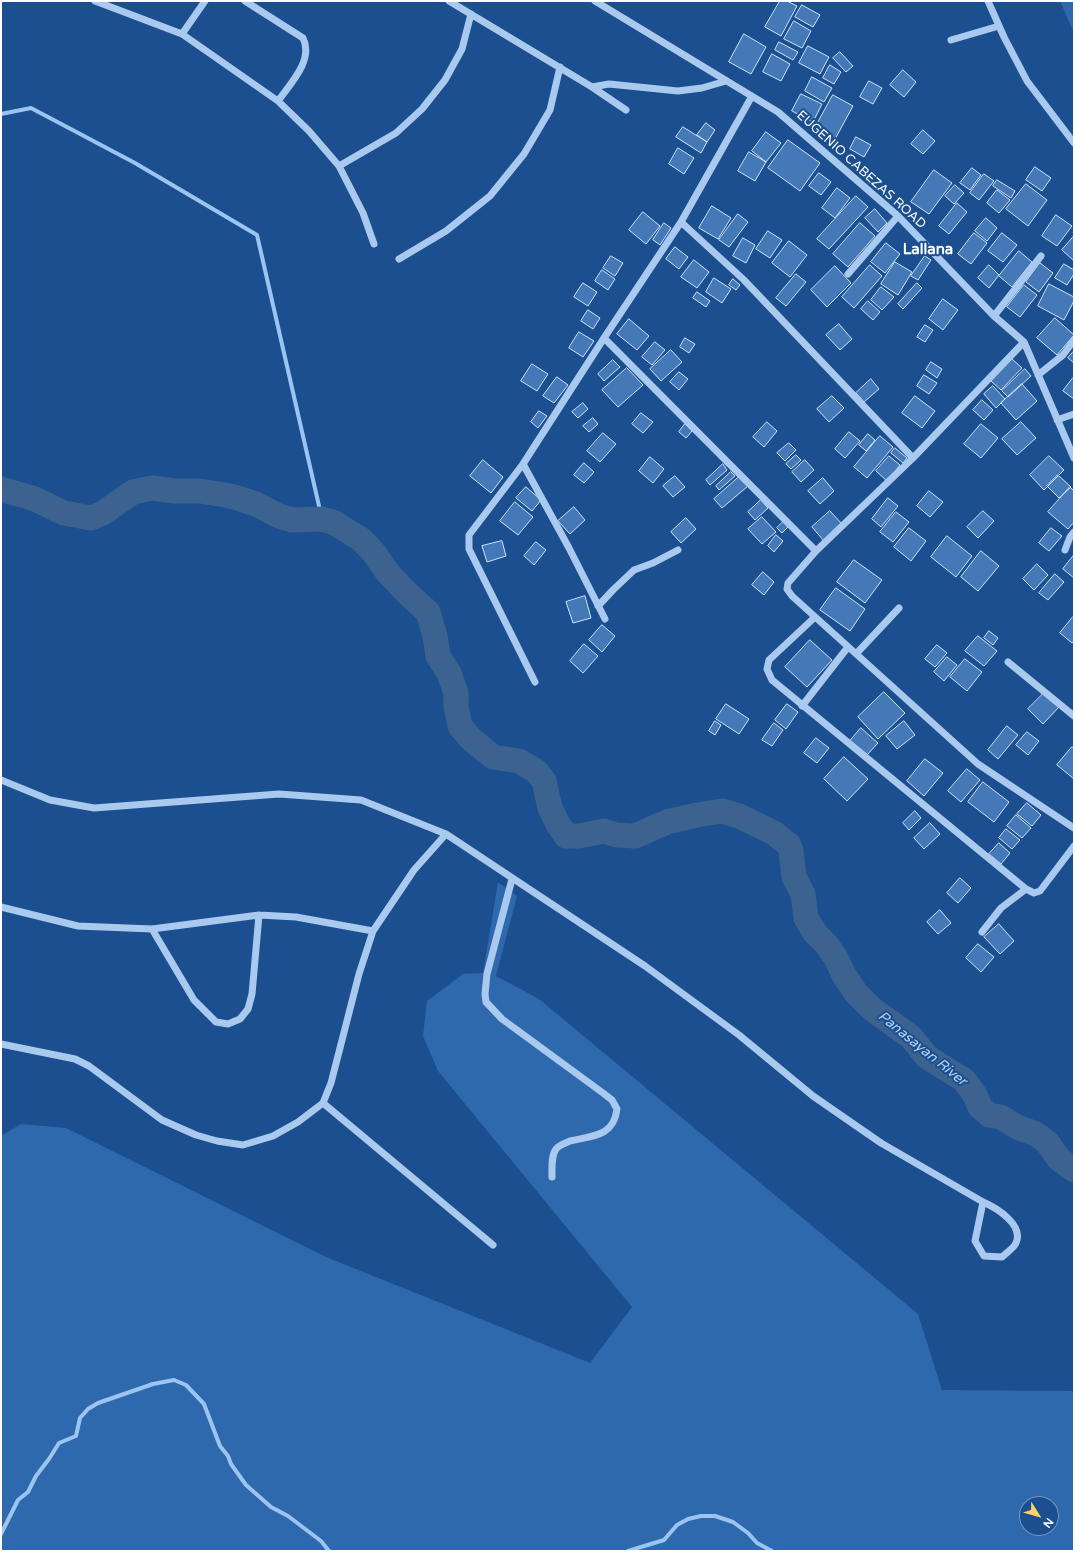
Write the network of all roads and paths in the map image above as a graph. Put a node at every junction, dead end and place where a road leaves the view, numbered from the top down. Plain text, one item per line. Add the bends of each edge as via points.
1 (95, 1) edge
2 (205, 1) edge
3 (245, 1) edge
4 (449, 1) edge
5 (595, 1) edge
6 (988, 1) edge
7 (471, 14) junction
8 (999, 26) junction
9 (182, 34) junction
10 (951, 40) dead end
11 (560, 67) junction
12 (726, 81) junction
13 (592, 87) junction
14 (752, 96) junction
15 (278, 101) junction
16 (626, 110) dead end
17 (1074, 143) edge
18 (339, 166) junction
19 (898, 216) junction
20 (681, 222) junction
21 (374, 244) dead end
22 (1041, 256) dead end
23 (399, 259) dead end
24 (848, 274) dead end
25 (994, 316) junction
26 (604, 338) junction
27 (1074, 340) edge
28 (1024, 342) junction
29 (1038, 375) junction
30 (1074, 414) edge
31 (1057, 420) junction
32 (913, 458) junction
33 (1074, 458) edge
34 (524, 464) junction
35 (1074, 532) edge
36 (678, 550) dead end
37 (1065, 550) dead end
38 (816, 551) junction
39 (598, 606) junction
40 (899, 608) dead end
41 (815, 617) junction
42 (605, 619) dead end
43 (848, 647) junction
44 (856, 654) junction
45 (1008, 662) dead end
46 (534, 682) dead end
47 (802, 706) junction
48 (1074, 716) edge
49 (1, 780) edge
50 (1074, 828) edge
51 (446, 834) junction
52 (1074, 846) edge
53 (512, 879) junction
54 (1026, 889) junction
55 (1, 907) edge
56 (259, 915) junction
57 (152, 929) junction
58 (373, 930) junction
59 (982, 932) dead end
60 (1, 1044) edge
61 (323, 1103) junction
62 (552, 1177) dead end
63 (983, 1202) junction
64 (493, 1245) dead end

1 - 9 street
2 - 9 street
3 - 15 street via 303,38 306,45 300,71
4 - 7 street
5 - 12 street, EUGENIO CABEZAS ROAD
6 - 8 street
7 - 11 street
7 - 18 street via 462,49 445,80 422,109 396,133
8 - 10 street
8 - 17 street via 1027,81
9 - 15 street
11 - 13 street
11 - 23 street via 550,110 524,154 490,196 446,231
12 - 13 street via 678,91 609,84
12 - 14 street, EUGENIO CABEZAS ROAD
13 - 16 street
14 - 19 street, EUGENIO CABEZAS ROAD via 778,112
14 - 20 street
15 - 18 street via 309,131
18 - 21 street via 363,214
19 - 24 street
19 - 25 street, EUGENIO CABEZAS ROAD
20 - 26 street
20 - 32 street via 744,280
22 - 25 street
25 - 28 street, EUGENIO CABEZAS ROAD
26 - 34 street
26 - 38 street
27 - 29 street via 1063,354
28 - 29 street, EUGENIO CABEZAS ROAD
28 - 32 street
29 - 31 street, EUGENIO CABEZAS ROAD
30 - 31 street
31 - 33 street, EUGENIO CABEZAS ROAD
32 - 38 street
34 - 39 street
34 - 46 street via 469,535 469,549
35 - 37 street
36 - 39 street via 634,570
38 - 41 street via 788,583 788,590 792,596
39 - 42 street
40 - 44 street
41 - 43 street
41 - 47 street via 767,664 768,675 772,680
43 - 44 street
43 - 47 street
44 - 50 street via 978,764
45 - 48 street
47 - 54 street
49 - 51 street via 50,800 94,808 278,794 361,800
51 - 53 street
51 - 58 street via 414,870
52 - 54 street via 1040,891
53 - 62 street via 487,974 486,1002 502,1019 603,1092 617,1109 613,1124 604,1132 563,1143 556,1149 552,1161
53 - 63 street via 645,966 739,1035 813,1096 881,1143
54 - 59 street via 1001,908
55 - 57 street via 78,926
56 - 57 street
56 - 57 street via 252,994 248,1009 240,1018 228,1024 216,1022 194,1000
56 - 58 street via 296,917
58 - 61 street
60 - 61 street via 75,1059 89,1066 162,1120 217,1141 243,1145 273,1136 298,1122
61 - 64 street
63 - 63 street via 1007,1216 1017,1233 1016,1244 1002,1257 984,1256 976,1241

